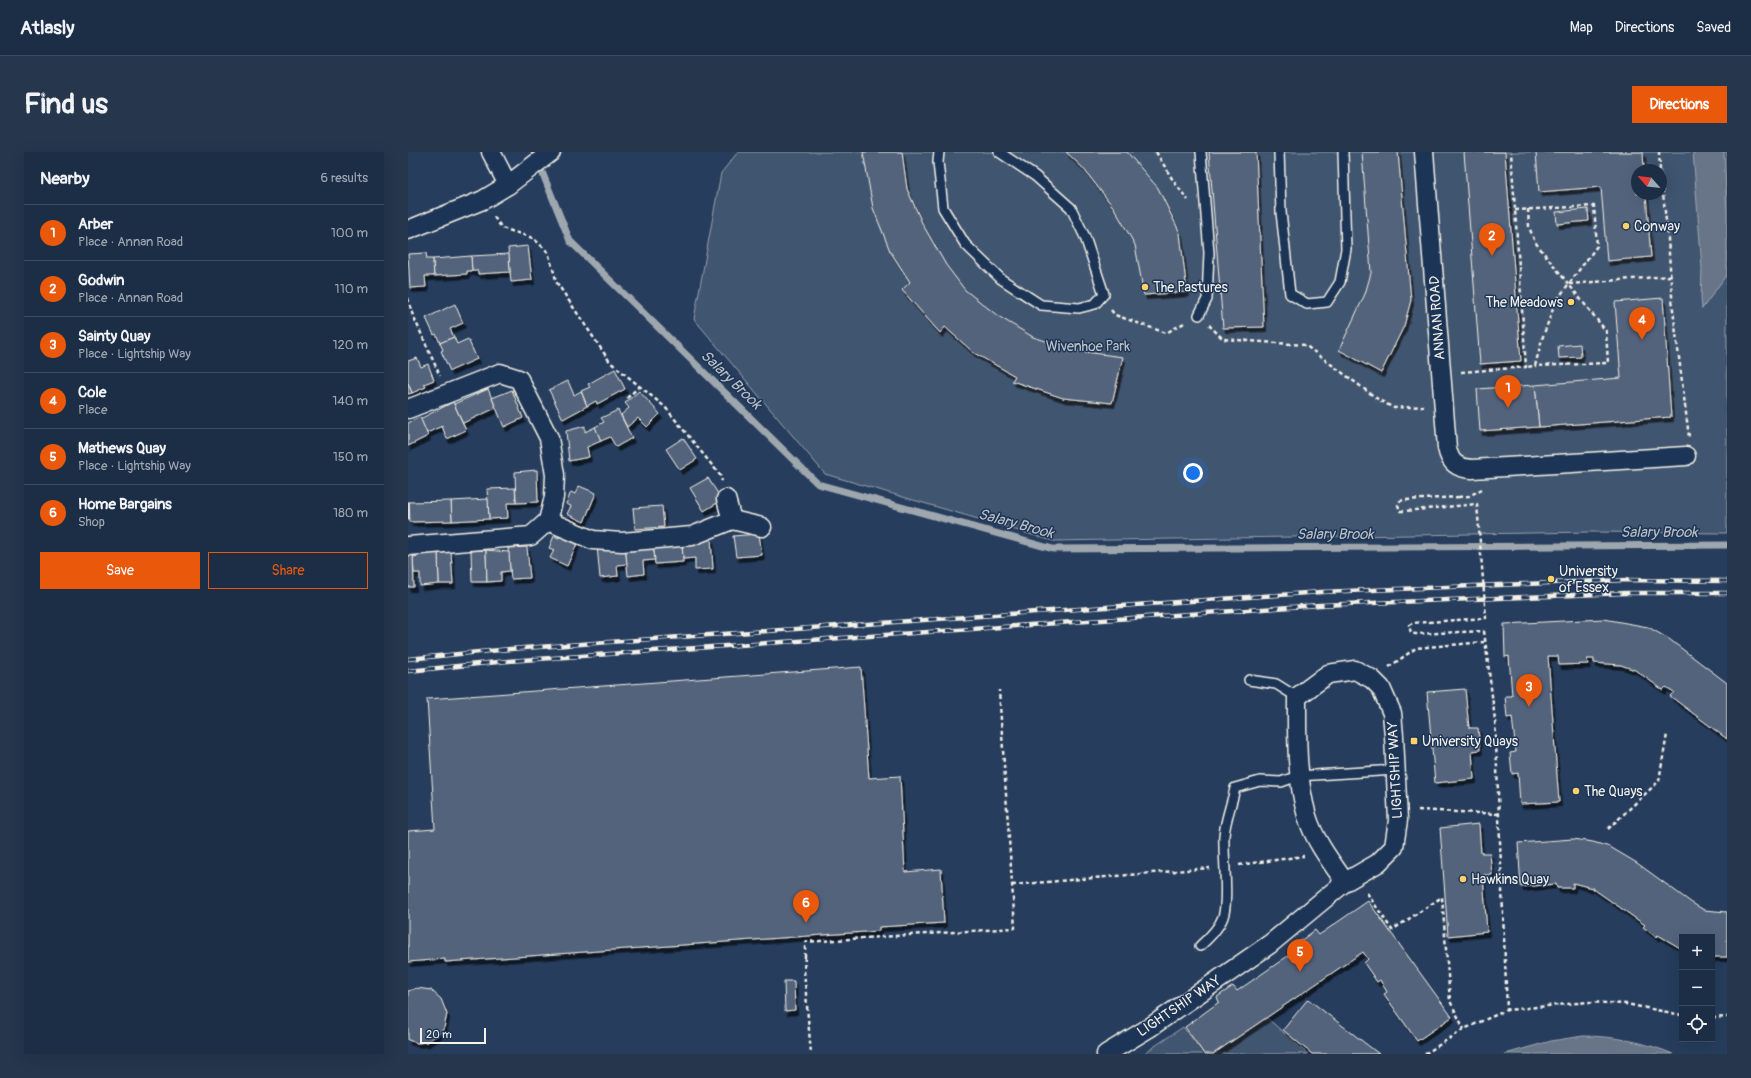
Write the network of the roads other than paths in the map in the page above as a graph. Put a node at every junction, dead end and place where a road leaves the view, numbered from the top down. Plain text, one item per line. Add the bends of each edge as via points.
1 (490, 152) edge
2 (551, 152) edge
3 (939, 152) edge
4 (999, 152) edge
5 (1201, 152) edge
6 (1279, 152) edge
7 (1343, 152) edge
8 (1424, 152) edge
9 (508, 185) junction
10 (408, 230) edge
11 (1199, 315) road end
12 (408, 409) edge
13 (1686, 456) road end
14 (724, 491) road end
15 (732, 520) junction
16 (548, 521) junction
17 (762, 527) dead end
18 (408, 546) edge
19 (1249, 680) dead end
20 (1296, 697) junction
21 (1396, 770) junction
22 (1298, 776) junction
23 (1350, 879) junction
24 (1200, 946) dead end
25 (1106, 1054) edge

1 - 9 street
2 - 9 street
3 - 4 lane via 943,208 966,244 1001,279 1041,305 1079,308 1095,304 1104,294 1085,237 1071,208 1035,176
5 - 11 lane via 1209,253 1207,299
6 - 7 lane via 1290,294 1306,304 1327,302 1340,282 1346,249
8 - 13 street, ANNAN ROAD via 1444,405 1449,457 1454,465 1472,469
9 - 10 street via 483,200
12 - 16 street via 500,373 519,379 549,438 554,497
14 - 15 street
15 - 16 street via 692,536 622,542 593,540
15 - 17 street
16 - 18 street via 531,536
19 - 20 lane via 1276,684
20 - 21 street, LIGHTSHIP WAY via 1328,674 1355,670 1372,679 1381,688 1392,713
20 - 22 street
21 - 22 lane
21 - 23 street, LIGHTSHIP WAY via 1398,820 1394,847 1378,863
22 - 23 street via 1307,817 1326,853
22 - 24 lane via 1281,782 1260,781 1235,788 1225,828 1224,917 1213,934
23 - 25 street, LIGHTSHIP WAY via 1270,944

